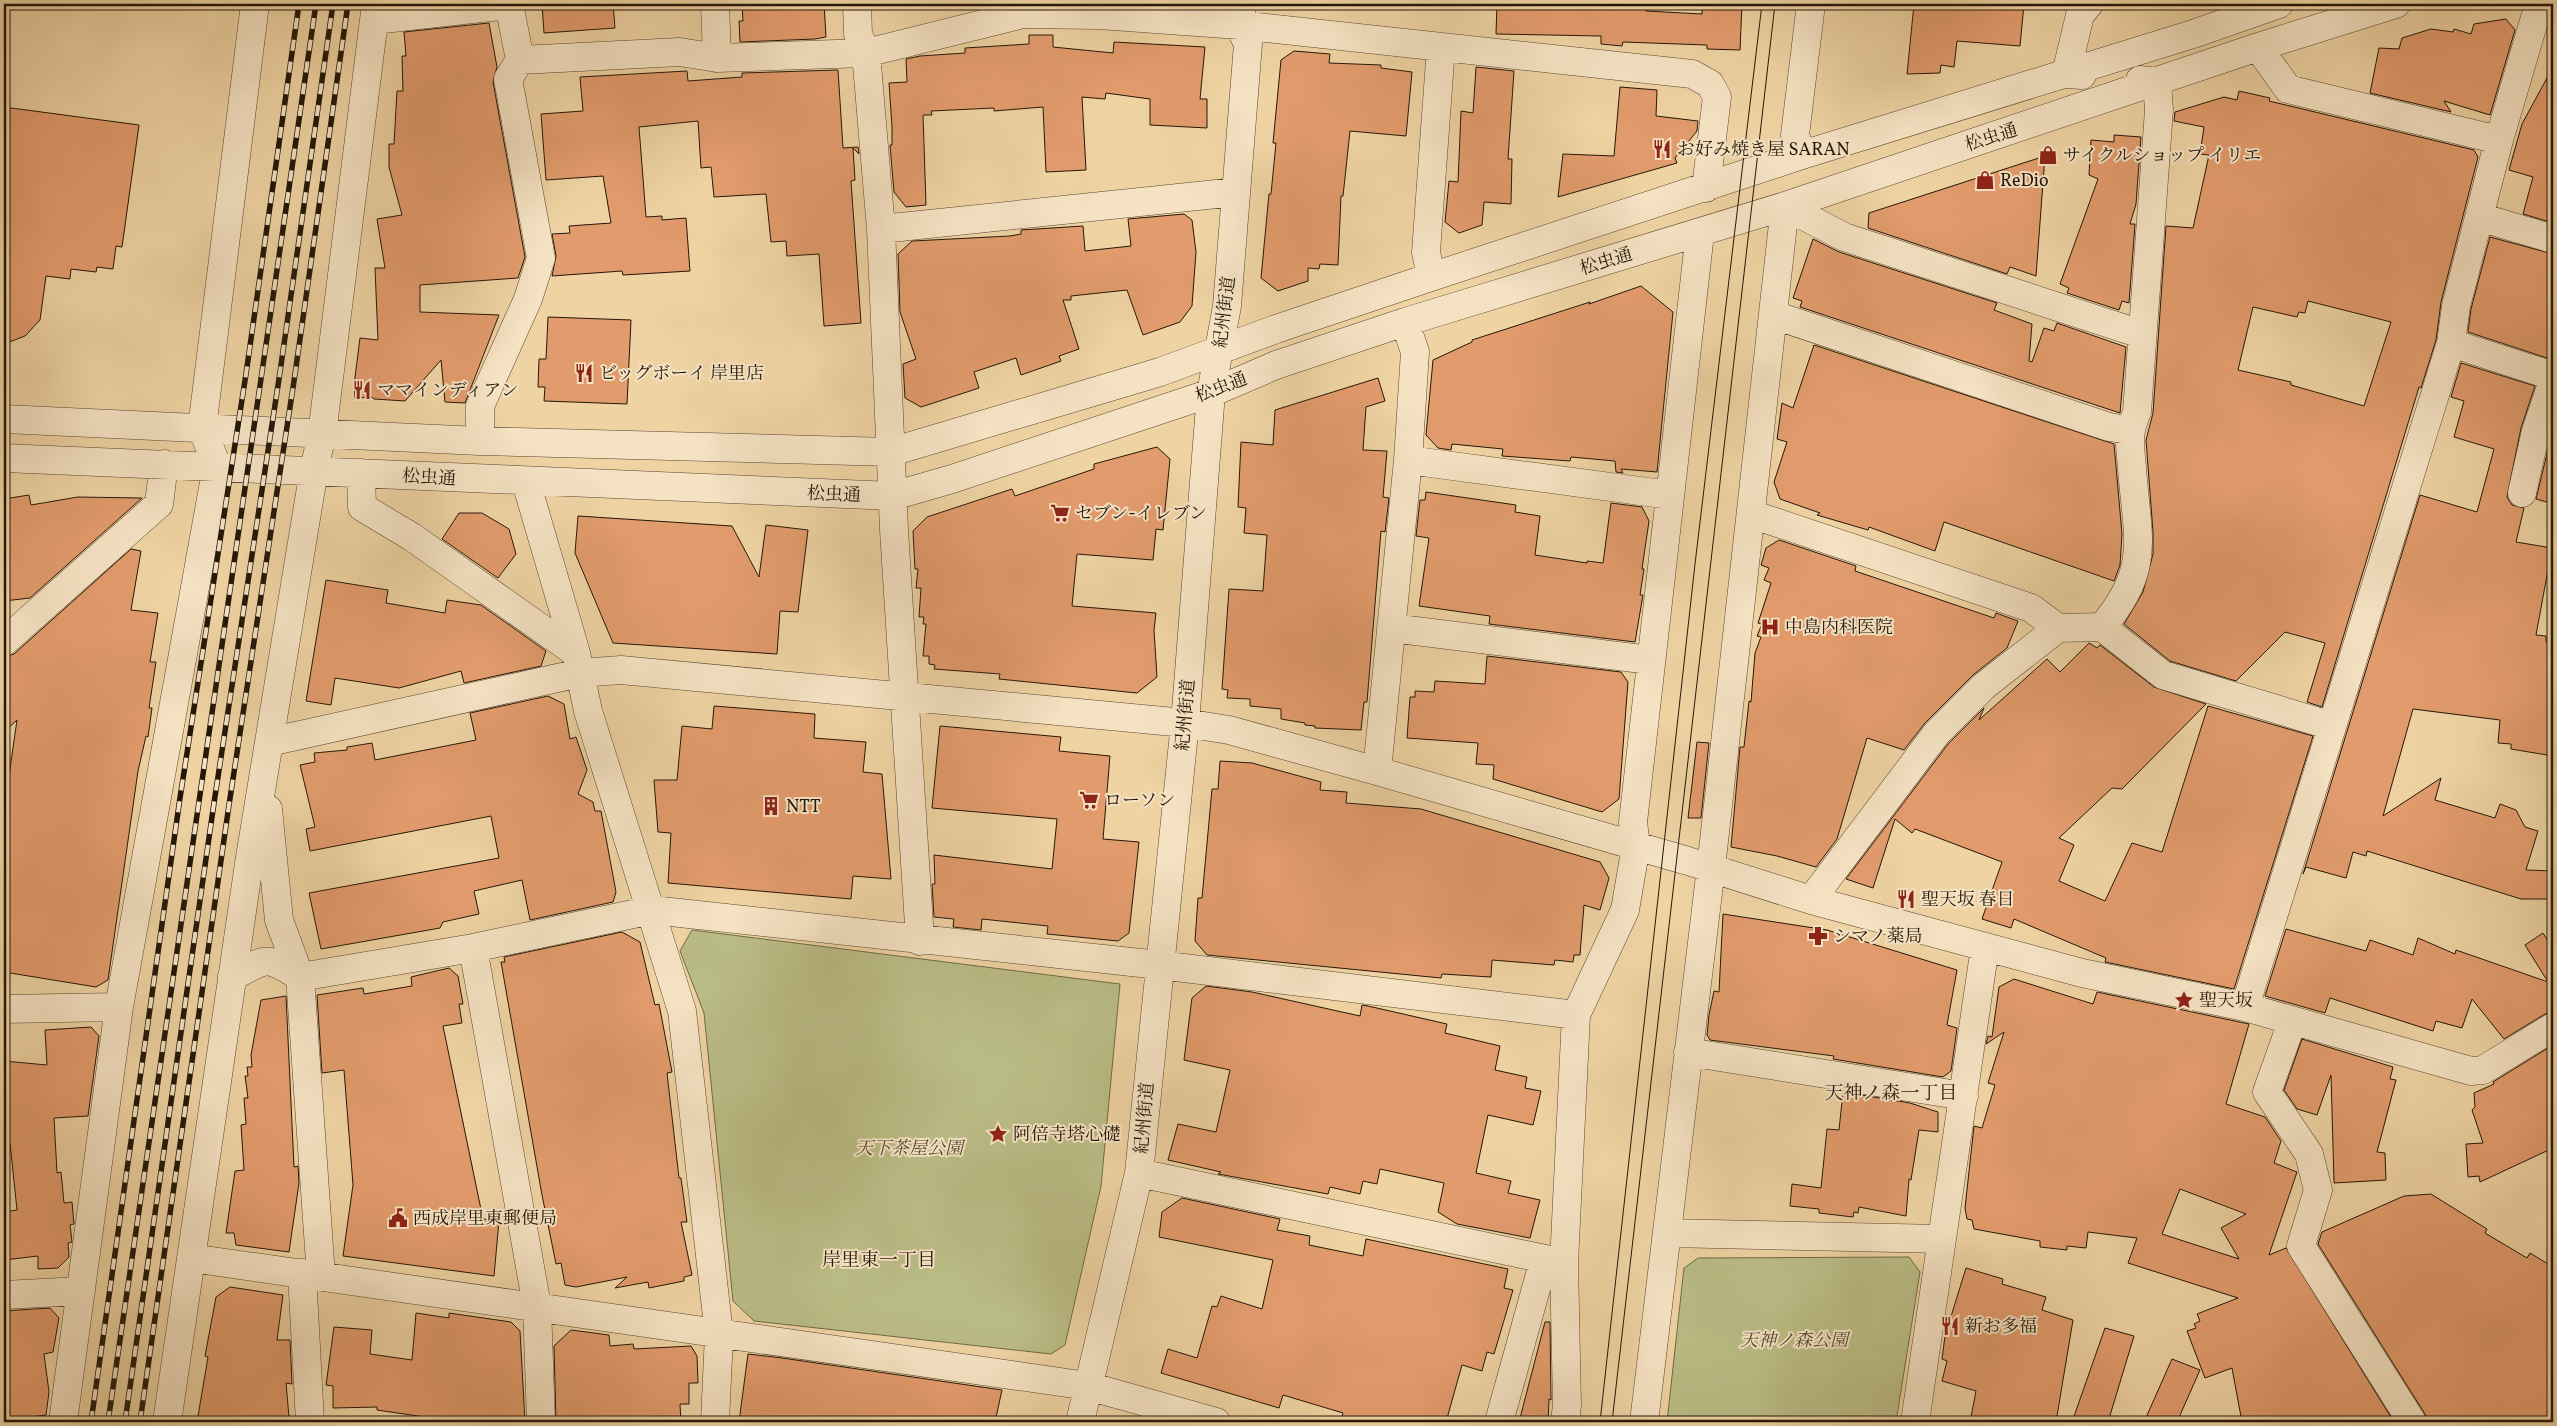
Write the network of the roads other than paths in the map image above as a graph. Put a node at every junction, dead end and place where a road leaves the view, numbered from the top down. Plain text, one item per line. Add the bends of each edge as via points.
1 (255, 4) edge
2 (509, 4) edge
3 (715, 4) edge
4 (857, 4) edge
5 (1811, 4) edge
6 (2089, 4) edge
7 (2279, 4) edge
8 (2396, 4) edge
9 (2539, 4) edge
10 (1023, 9) edge
11 (1098, 9) edge
12 (374, 12) edge
13 (1240, 14) edge
14 (1441, 47) junction
15 (2258, 47) junction
16 (866, 53) junction
17 (717, 58) junction
18 (520, 60) junction
19 (2066, 74) junction
20 (2157, 82) junction
21 (2499, 140) junction
22 (1802, 155) junction
23 (1706, 188) junction
24 (1236, 192) junction
25 (1786, 206) junction
26 (2479, 217) junction
27 (880, 229) junction
28 (1700, 233) junction
29 (2553, 239) edge
30 (1431, 277) junction
31 (1774, 315) junction
32 (1406, 322) junction
33 (2141, 334) junction
34 (2451, 343) junction
35 (1220, 348) junction
36 (2553, 376) edge
37 (2553, 381) edge
38 (1211, 393) junction
39 (4, 419) edge
40 (202, 428) junction
41 (2129, 430) junction
42 (322, 434) junction
43 (480, 441) junction
44 (891, 452) junction
45 (4, 458) edge
46 (1408, 460) junction
47 (164, 464) junction
48 (217, 466) junction
49 (314, 470) junction
50 (361, 473) junction
51 (526, 482) junction
52 (2522, 493) dead end
53 (1670, 495) junction
54 (893, 496) junction
55 (1751, 514) junction
56 (2102, 627) junction
57 (1391, 628) junction
58 (2058, 628) junction
59 (4, 642) edge
60 (1650, 660) junction
61 (578, 663) junction
62 (905, 696) junction
63 (1185, 723) junction
64 (2332, 726) junction
65 (269, 742) junction
66 (1377, 771) junction
67 (264, 772) junction
68 (1636, 846) junction
69 (1711, 868) junction
70 (1811, 900) junction
71 (652, 910) junction
72 (920, 941) junction
73 (1985, 947) junction
74 (473, 948) junction
75 (1158, 964) junction
76 (232, 977) junction
77 (300, 978) junction
78 (2245, 1006) junction
79 (119, 1007) junction
80 (4, 1009) edge
81 (1576, 1015) junction
82 (2292, 1022) junction
83 (2553, 1027) edge
84 (1688, 1052) junction
85 (1964, 1096) junction
86 (1139, 1173) junction
87 (1668, 1233) junction
88 (1942, 1239) junction
89 (191, 1258) junction
90 (1554, 1261) junction
91 (312, 1274) junction
92 (81, 1291) junction
93 (4, 1295) edge
94 (537, 1306) junction
95 (719, 1334) junction
96 (1088, 1386) junction
97 (63, 1422) edge
98 (167, 1422) edge
99 (310, 1422) edge
100 (541, 1422) edge
101 (715, 1422) edge
102 (1080, 1422) edge
103 (1216, 1422) edge
104 (1499, 1422) edge
105 (1565, 1422) edge
106 (1644, 1422) edge
107 (1915, 1422) edge
108 (2412, 1422) edge

1 - 40 street
2 - 12 street
2 - 18 street
3 - 17 street
4 - 16 street via 858,34
5 - 22 street via 1795,135
6 - 19 street via 2080,15
7 - 19 street, 松虫通
8 - 15 street, 松虫通
9 - 21 street
10 - 11 street
10 - 16 street
11 - 13 street
12 - 42 street
13 - 14 street
13 - 24 street, 紀州街道 via 1248,44
14 - 23 street via 1692,74 1710,84 1717,97
14 - 30 street via 1426,252
15 - 20 street, 松虫通
15 - 21 street via 2288,90
16 - 17 street
16 - 27 street
17 - 18 street via 680,52
18 - 43 street via 508,79 541,258 528,299 480,406
19 - 20 street
19 - 22 street, 松虫通
20 - 25 street, 松虫通
20 - 33 street via 2160,110
21 - 26 street
22 - 23 street, 松虫通
23 - 30 street, 松虫通
24 - 27 street
24 - 35 street, 紀州街道 via 1227,306
25 - 28 street, 松虫通
25 - 31 street
25 - 33 street via 1844,237
26 - 29 street
26 - 34 street via 2456,306
27 - 44 street
28 - 32 street, 松虫通
28 - 53 street
30 - 35 street, 松虫通
31 - 41 street via 2109,427
31 - 55 street
32 - 38 street, 松虫通 via 1276,365
32 - 46 street via 1415,352
33 - 41 street via 2136,412
34 - 36 street
34 - 64 street
35 - 38 street, 紀州街道
35 - 44 street, 松虫通 via 1160,372
37 - 52 street via 2536,431
38 - 54 street, 松虫通
38 - 63 street, 紀州街道
39 - 40 street, 松虫通
40 - 42 street, 松虫通
40 - 48 street
41 - 56 street via 2138,556 2126,595
42 - 43 street, 松虫通
42 - 49 street
43 - 44 street, 松虫通
44 - 54 street
45 - 47 street, 松虫通
46 - 53 street
46 - 57 street
47 - 48 street, 松虫通
47 - 59 street via 159,504
48 - 49 street, 松虫通
48 - 79 street
49 - 50 street, 松虫通
49 - 65 street
50 - 51 street, 松虫通
50 - 61 street via 362,507 412,537
51 - 54 street, 松虫通
51 - 61 street
53 - 60 street
54 - 62 street
55 - 58 street via 2031,608
55 - 69 street
56 - 58 street
56 - 64 street via 2163,675
57 - 60 street
57 - 66 street
58 - 70 street via 1984,686 1936,734
60 - 68 street via 1633,822
61 - 62 street via 621,670
61 - 65 street
61 - 71 street via 588,711
62 - 63 street
62 - 72 street
63 - 66 street via 1229,730
63 - 75 street, 紀州街道
64 - 78 street
65 - 67 street
66 - 68 street
67 - 76 street
67 - 77 street via 279,920
68 - 69 street
68 - 81 street via 1625,910
69 - 70 street
69 - 84 street
70 - 73 street
71 - 72 street
71 - 74 street
71 - 95 street via 682,1011
72 - 75 street
73 - 78 street via 2082,973
73 - 85 street
74 - 77 street
74 - 94 street
75 - 81 street
75 - 86 street, 紀州街道
76 - 77 street via 259,963 275,961
76 - 89 street
77 - 91 street
78 - 82 street
79 - 80 street
79 - 92 street
81 - 90 street
82 - 83 street via 2470,1071 2483,1070
82 - 108 street via 2267,1092 2309,1154 2318,1190 2301,1246
84 - 85 street
84 - 87 street
85 - 88 street
86 - 90 street
86 - 96 street, 紀州街道
87 - 88 street
87 - 106 street
88 - 107 street
89 - 91 street
89 - 98 street
90 - 104 street
90 - 105 street via 1567,1405
91 - 94 street
91 - 99 street
92 - 93 street
92 - 97 street
94 - 95 street
94 - 100 street
95 - 96 street
95 - 101 street
96 - 102 street, 紀州街道
96 - 103 street

